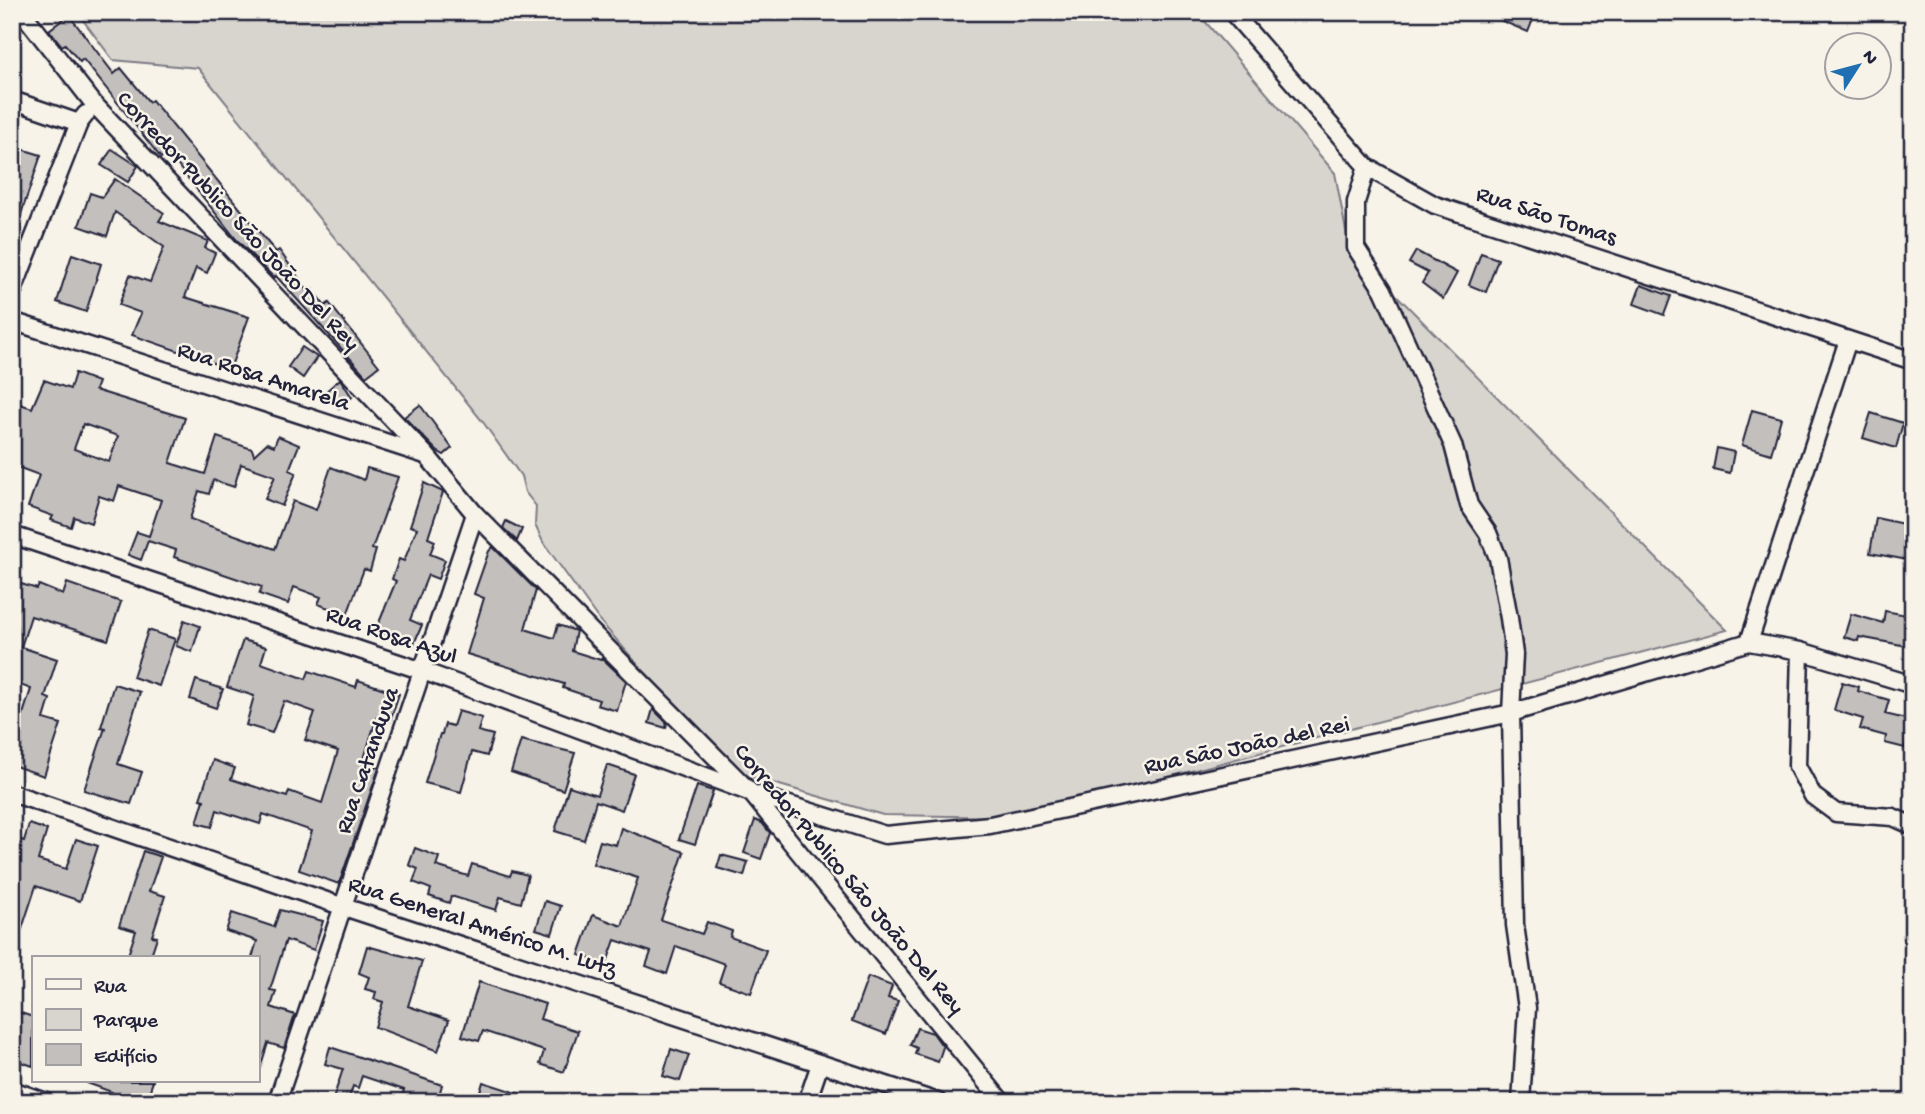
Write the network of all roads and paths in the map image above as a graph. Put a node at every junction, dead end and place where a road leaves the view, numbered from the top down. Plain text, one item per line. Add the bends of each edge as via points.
1 (22, 12) edge
2 (1232, 12) edge
3 (12, 100) edge
4 (94, 104) junction
5 (79, 123) junction
6 (1367, 167) junction
7 (12, 293) edge
8 (12, 321) edge
9 (1848, 340) junction
10 (1913, 360) edge
11 (428, 456) junction
12 (475, 514) junction
13 (12, 535) edge
14 (1749, 642) junction
15 (1800, 651) junction
16 (423, 671) junction
17 (1913, 685) edge
18 (1511, 713) junction
19 (12, 793) edge
20 (751, 793) junction
21 (1913, 826) edge
22 (344, 906) junction
23 (820, 1064) junction
24 (12, 1090) edge
25 (46, 1102) edge
26 (277, 1102) edge
27 (807, 1102) edge
28 (938, 1102) edge
29 (1002, 1102) edge
30 (1521, 1102) edge

1 - 4 street, Corredor Publico São João Del Rey
2 - 6 street, Rua São Tomas
3 - 5 street
4 - 5 street
4 - 11 street, Corredor Publico São João Del Rey
5 - 7 street
6 - 9 street, Rua São Tomas via 1436,205
6 - 18 street via 1356,202 1356,248 1383,290 1426,382 1453,445 1469,505 1498,558 1514,654
8 - 11 street, Rua Rosa Amarela
9 - 10 street, Rua São Tomas
9 - 14 street
11 - 12 street
12 - 16 street, Rua Catanduva
12 - 20 street, Corredor Publico São João Del Rey
13 - 16 street, Rua Rosa Azul
14 - 15 street
14 - 18 street, Rua São João del Rei
15 - 17 street
15 - 21 street via 1797,766 1813,796 1836,813 1893,817
16 - 20 street, Rua Rosa Azul
16 - 22 street, Rua Catanduva
18 - 20 street, Rua São João del Rei via 990,825 885,835
18 - 30 street via 1516,925 1527,1007
19 - 22 street, Rua General Américo M. Lutz
20 - 29 street, Corredor Publico São João Del Rey
22 - 23 street, Rua General Américo M. Lutz
22 - 26 street, Rua Catanduva
23 - 27 street
23 - 28 street, Rua General Américo M. Lutz
24 - 25 street

